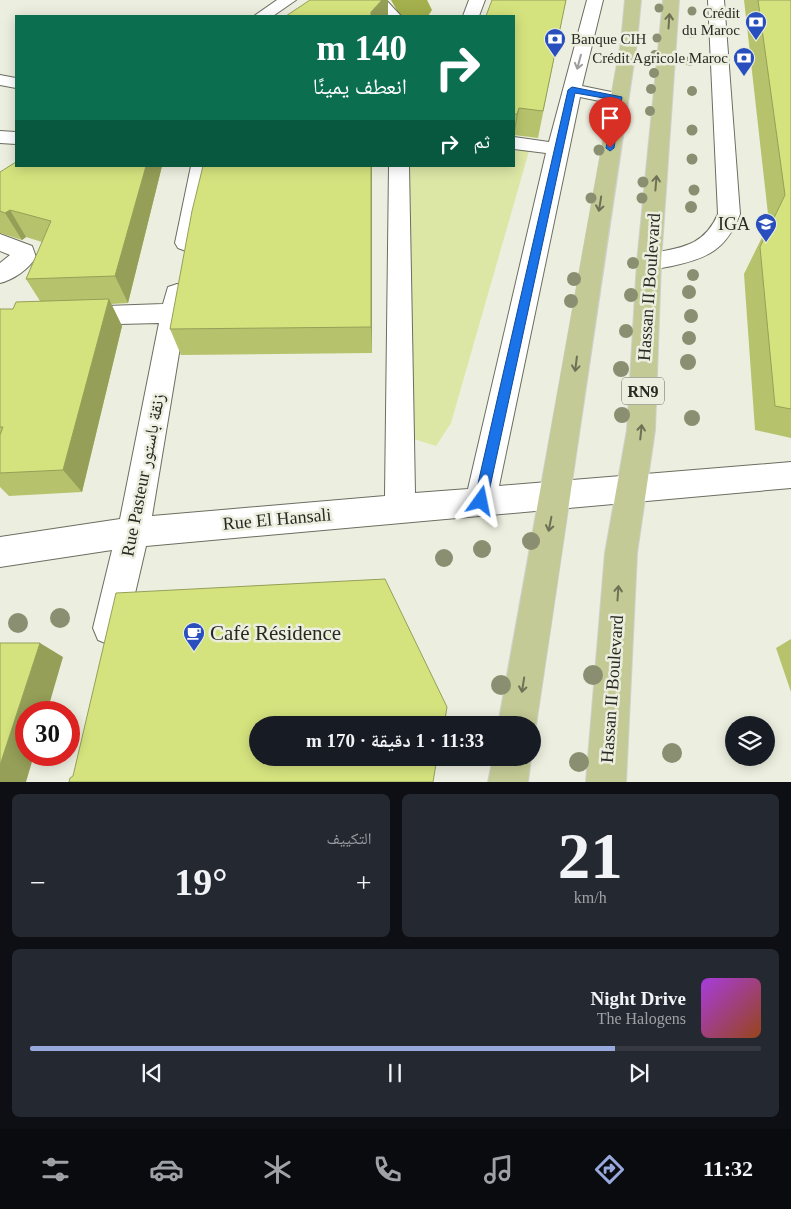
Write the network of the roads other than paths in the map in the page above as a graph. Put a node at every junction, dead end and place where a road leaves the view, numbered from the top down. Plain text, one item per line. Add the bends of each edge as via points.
1 (288, 0) edge
2 (375, 0) edge
3 (477, 0) edge
4 (595, 0) edge
5 (633, 0) edge
6 (671, 0) edge
7 (716, 0) edge
8 (264, 15) edge
9 (392, 15) edge
10 (471, 15) edge
11 (0, 80) edge
12 (15, 83) edge
13 (572, 90) junction
14 (619, 99) junction
15 (0, 137) edge
16 (15, 138) edge
17 (515, 143) edge
18 (557, 149) junction
19 (201, 167) edge
20 (399, 167) edge
21 (0, 242) edge
22 (649, 262) junction
23 (0, 275) edge
24 (174, 313) junction
25 (58, 316) edge
26 (788, 481) edge
27 (633, 489) junction
28 (556, 494) junction
29 (481, 501) junction
30 (400, 508) junction
31 (133, 532) junction
32 (0, 552) edge
33 (104, 657) edge
34 (519, 716) edge
35 (511, 766) edge
36 (508, 782) edge
37 (606, 782) edge

1 - 8 street
2 - 9 street
3 - 10 street
4 -> 13 street
5 - 14 main road
22 -> 6 main road, Hassan II Boulevard / RN9
7 - 22 street via 729,214 721,233 701,250
11 - 12 street
13 - 14 street
13 - 18 street
14 -> 28 main road
15 - 16 street
17 - 18 street
18 - 29 street
19 - 24 street, Rue Pasteur زنقة باستور
20 - 30 street
21 - 23 street via 24,252 24,257
27 -> 22 main road, Hassan II Boulevard / RN9 via 641,430
24 - 25 street
24 - 31 street, Rue Pasteur زنقة باستور
26 - 27 street, Rue El Hansali
27 - 28 street, Rue El Hansali
37 -> 27 main road, Hassan II Boulevard / RN9 via 621,552
28 - 29 street, Rue El Hansali
28 -> 34 main road
29 - 30 street, Rue El Hansali
30 - 31 street, Rue El Hansali
31 - 32 street, Rue El Hansali
31 - 33 street, Rue Pasteur زنقة باستور
35 - 36 main road

